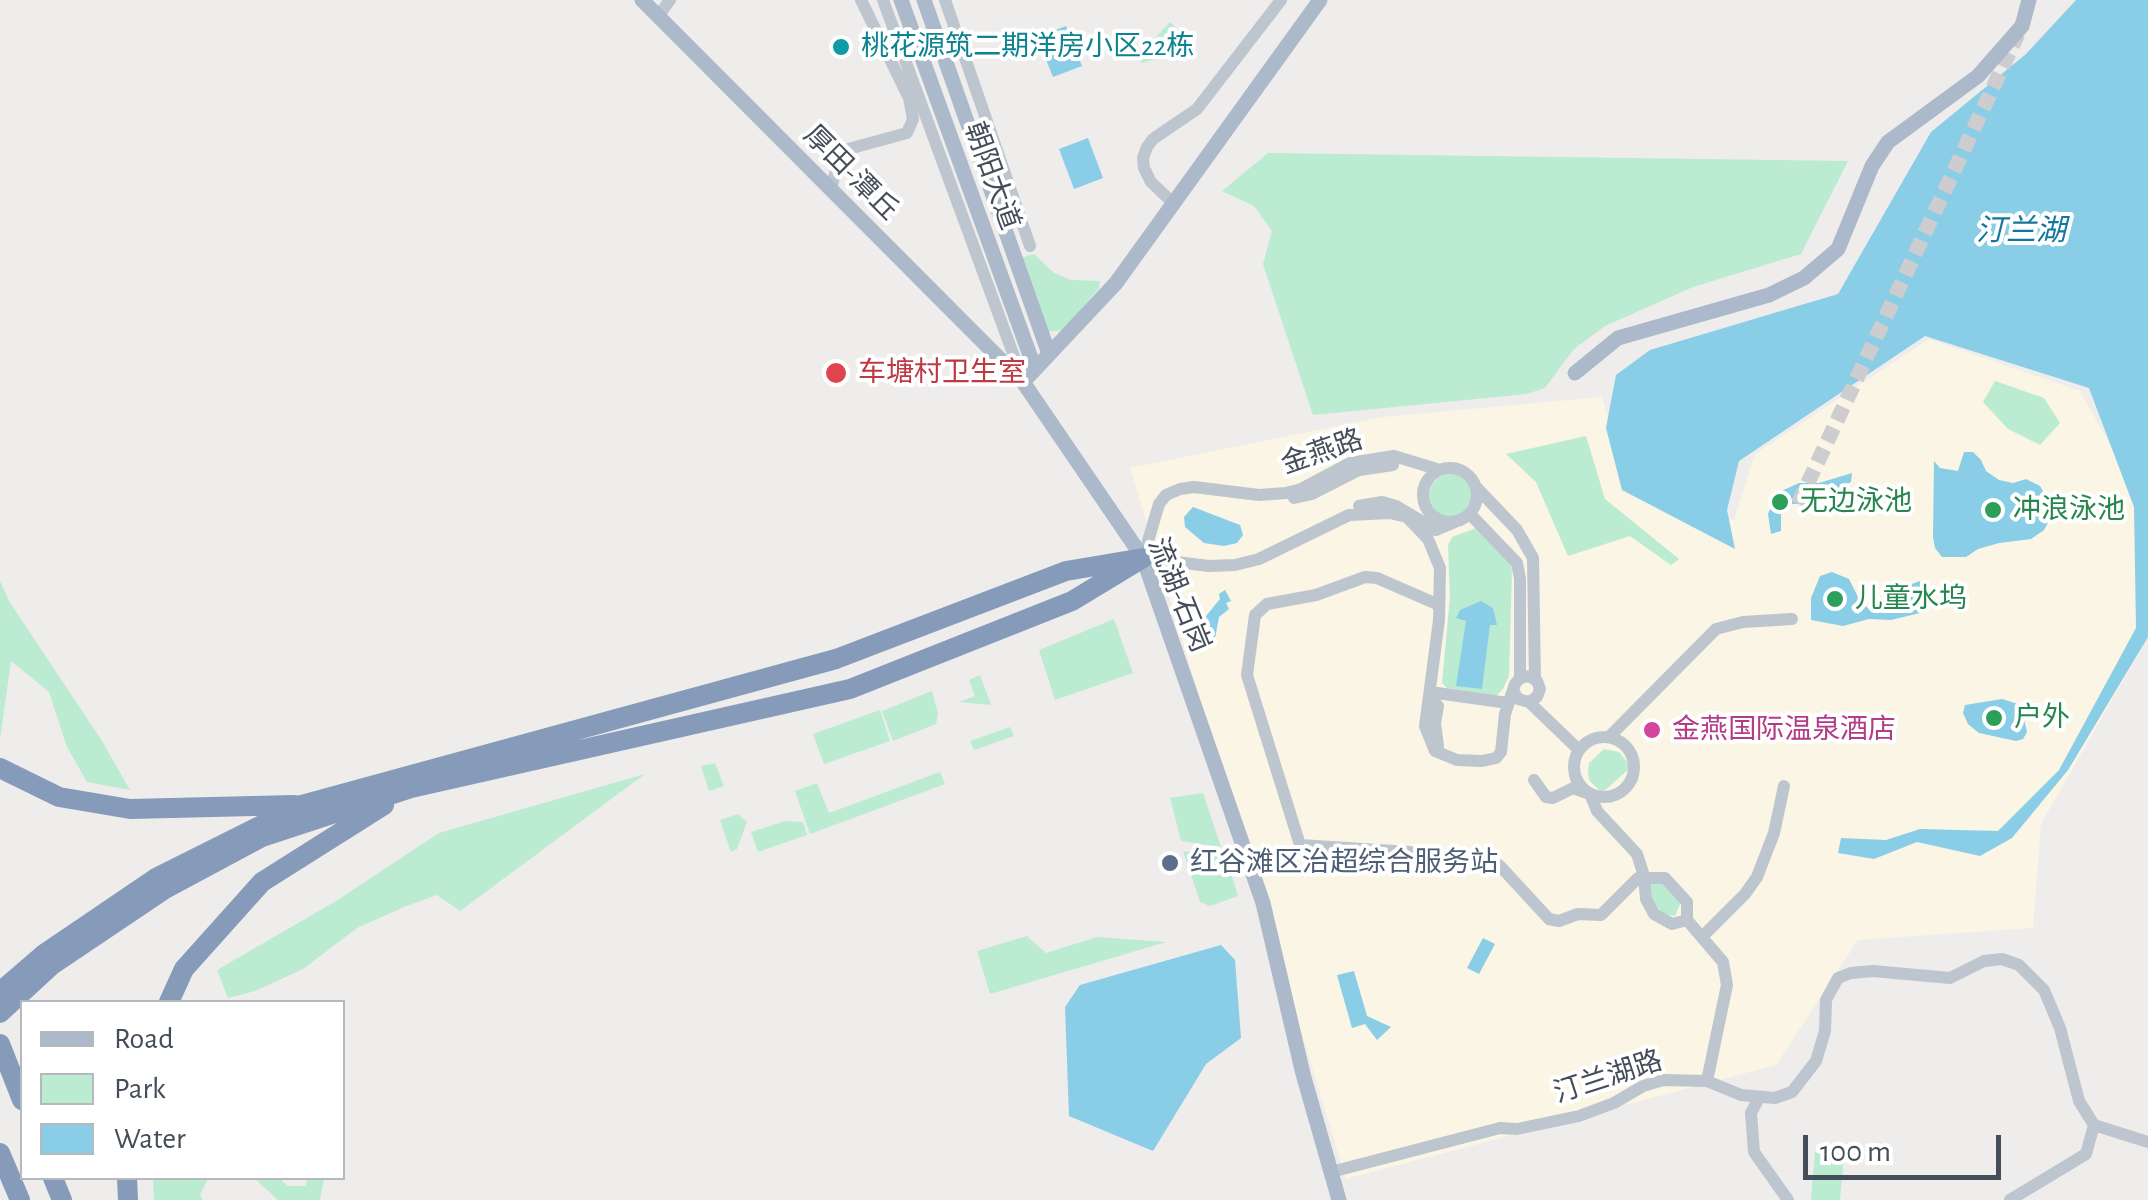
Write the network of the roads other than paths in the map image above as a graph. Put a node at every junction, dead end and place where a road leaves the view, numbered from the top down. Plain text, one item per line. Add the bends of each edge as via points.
1 (642, 0) edge
2 (670, 0) edge
3 (861, 0) edge
4 (883, 0) edge
5 (924, 0) edge
6 (945, 0) edge
7 (1281, 0) edge
8 (1320, 0) edge
9 (2029, 0) edge
10 (902, 1) edge
11 (659, 16) junction
12 (889, 18) junction
13 (877, 32) junction
14 (831, 189) junction
15 (1173, 204) junction
16 (1030, 246) dead end
17 (1049, 354) junction
18 (1035, 369) junction
19 (1574, 373) dead end
20 (1023, 382) junction
21 (1436, 473) junction
22 (1477, 488) junction
23 (1470, 514) junction
24 (1451, 525) junction
25 (1143, 558) junction
26 (1440, 568) junction
27 (1440, 605) junction
28 (1792, 619) dead end
29 (1528, 679) junction
30 (1429, 695) junction
31 (1530, 700) junction
32 (1509, 704) junction
33 (1609, 737) junction
34 (1581, 748) junction
35 (0, 768) edge
36 (1534, 780) dead end
37 (1784, 786) dead end
38 (411, 788) junction
39 (1590, 794) junction
40 (302, 805) junction
41 (1644, 876) junction
42 (1688, 920) junction
43 (1702, 937) junction
44 (48, 960) junction
45 (0, 992) edge
46 (169, 1000) edge
47 (0, 1012) edge
48 (0, 1044) edge
49 (1708, 1081) junction
50 (20, 1095) edge
51 (1760, 1098) junction
52 (2094, 1125) junction
53 (2148, 1142) edge
54 (0, 1153) edge
55 (1331, 1172) junction
56 (20, 1200) edge
57 (1339, 1200) edge
58 (1788, 1200) edge
59 (2010, 1200) edge

1 - 11 main road, 厚田-潭丘
2 - 11 street
3 - 13 street
4 - 12 street
5 - 17 main road, 朝阳大道
6 - 16 street
7 - 15 street via 1197,109 1147,147 1144,168
8 - 15 main road
9 - 19 main road via 2022,26 1978,76 1888,142 1838,249 1804,278 1618,338
10 - 12 street
10 - 18 main road, 朝阳大道
11 - 14 main road, 厚田-潭丘
12 - 13 street
12 - 20 street
13 - 14 street via 913,120 907,133 841,151
14 - 20 main road, 厚田-潭丘
15 - 17 main road via 1116,283
17 - 18 main road
18 - 20 main road
20 - 25 main road, 流湖-石岗
21 - 22 street, 金燕路 via 1467,473
21 - 24 street via 1424,489 1426,506
21 - 25 street, 金燕路 via 1398,464 1358,470 1290,500 1184,495 1166,508
22 - 23 street
22 - 29 street, 金燕路 via 1533,558
23 - 24 street
23 - 29 street, 金燕路 via 1517,563
24 - 25 street via 1436,530 1382,502 1333,514 1262,551 1226,559
24 - 26 street, 金燕路 via 1440,539
25 - 26 street, 金燕路 via 1235,564 1334,519 1370,512 1407,517 1428,539
25 - 38 highway via 1072,601 850,689
25 - 40 highway via 1066,570 836,659
25 - 55 main road, 流湖-石岗 via 1263,903
26 - 27 street, 金燕路
27 - 30 street, 金燕路
27 - 41 street via 1365,577 1259,608 1247,676 1300,845 1410,852 1442,866 1488,858 1548,919 1559,920 1601,916
28 - 33 street via 1716,629
29 - 31 street, 金燕路 via 1540,689
29 - 32 street, 金燕路 via 1515,684
30 - 32 street
30 - 32 street, 金燕路 via 1429,740 1442,756 1458,760 1496,758
31 - 32 street
31 - 34 street
33 - 34 street
33 - 39 street via 1632,756 1633,776 1611,796
34 - 39 street via 1574,760 1576,780
35 - 40 highway via 59,797 130,809
36 - 39 street via 1546,797 1573,788
37 - 43 street via 1757,877
38 - 44 highway via 262,836
38 - 46 highway via 262,882 184,969
39 - 41 street via 1637,854
40 - 44 highway via 156,878
41 - 42 street via 1672,883 1687,902
41 - 42 street via 1654,914 1672,924
42 - 43 street
43 - 49 street via 1723,962 1727,986
44 - 45 highway
44 - 47 highway
48 - 50 highway
49 - 51 street, 汀兰湖路
49 - 55 street, 汀兰湖路 via 1662,1080 1580,1116 1500,1128
51 - 52 street via 1792,1092 1806,1078 1822,1046 1826,1000 1838,978 1888,972 1950,978 2002,959 2044,990 2079,1100
51 - 58 street via 1752,1113 1754,1152
52 - 53 street
52 - 59 street via 2086,1154
54 - 56 highway
55 - 57 main road, 流湖-石岗

